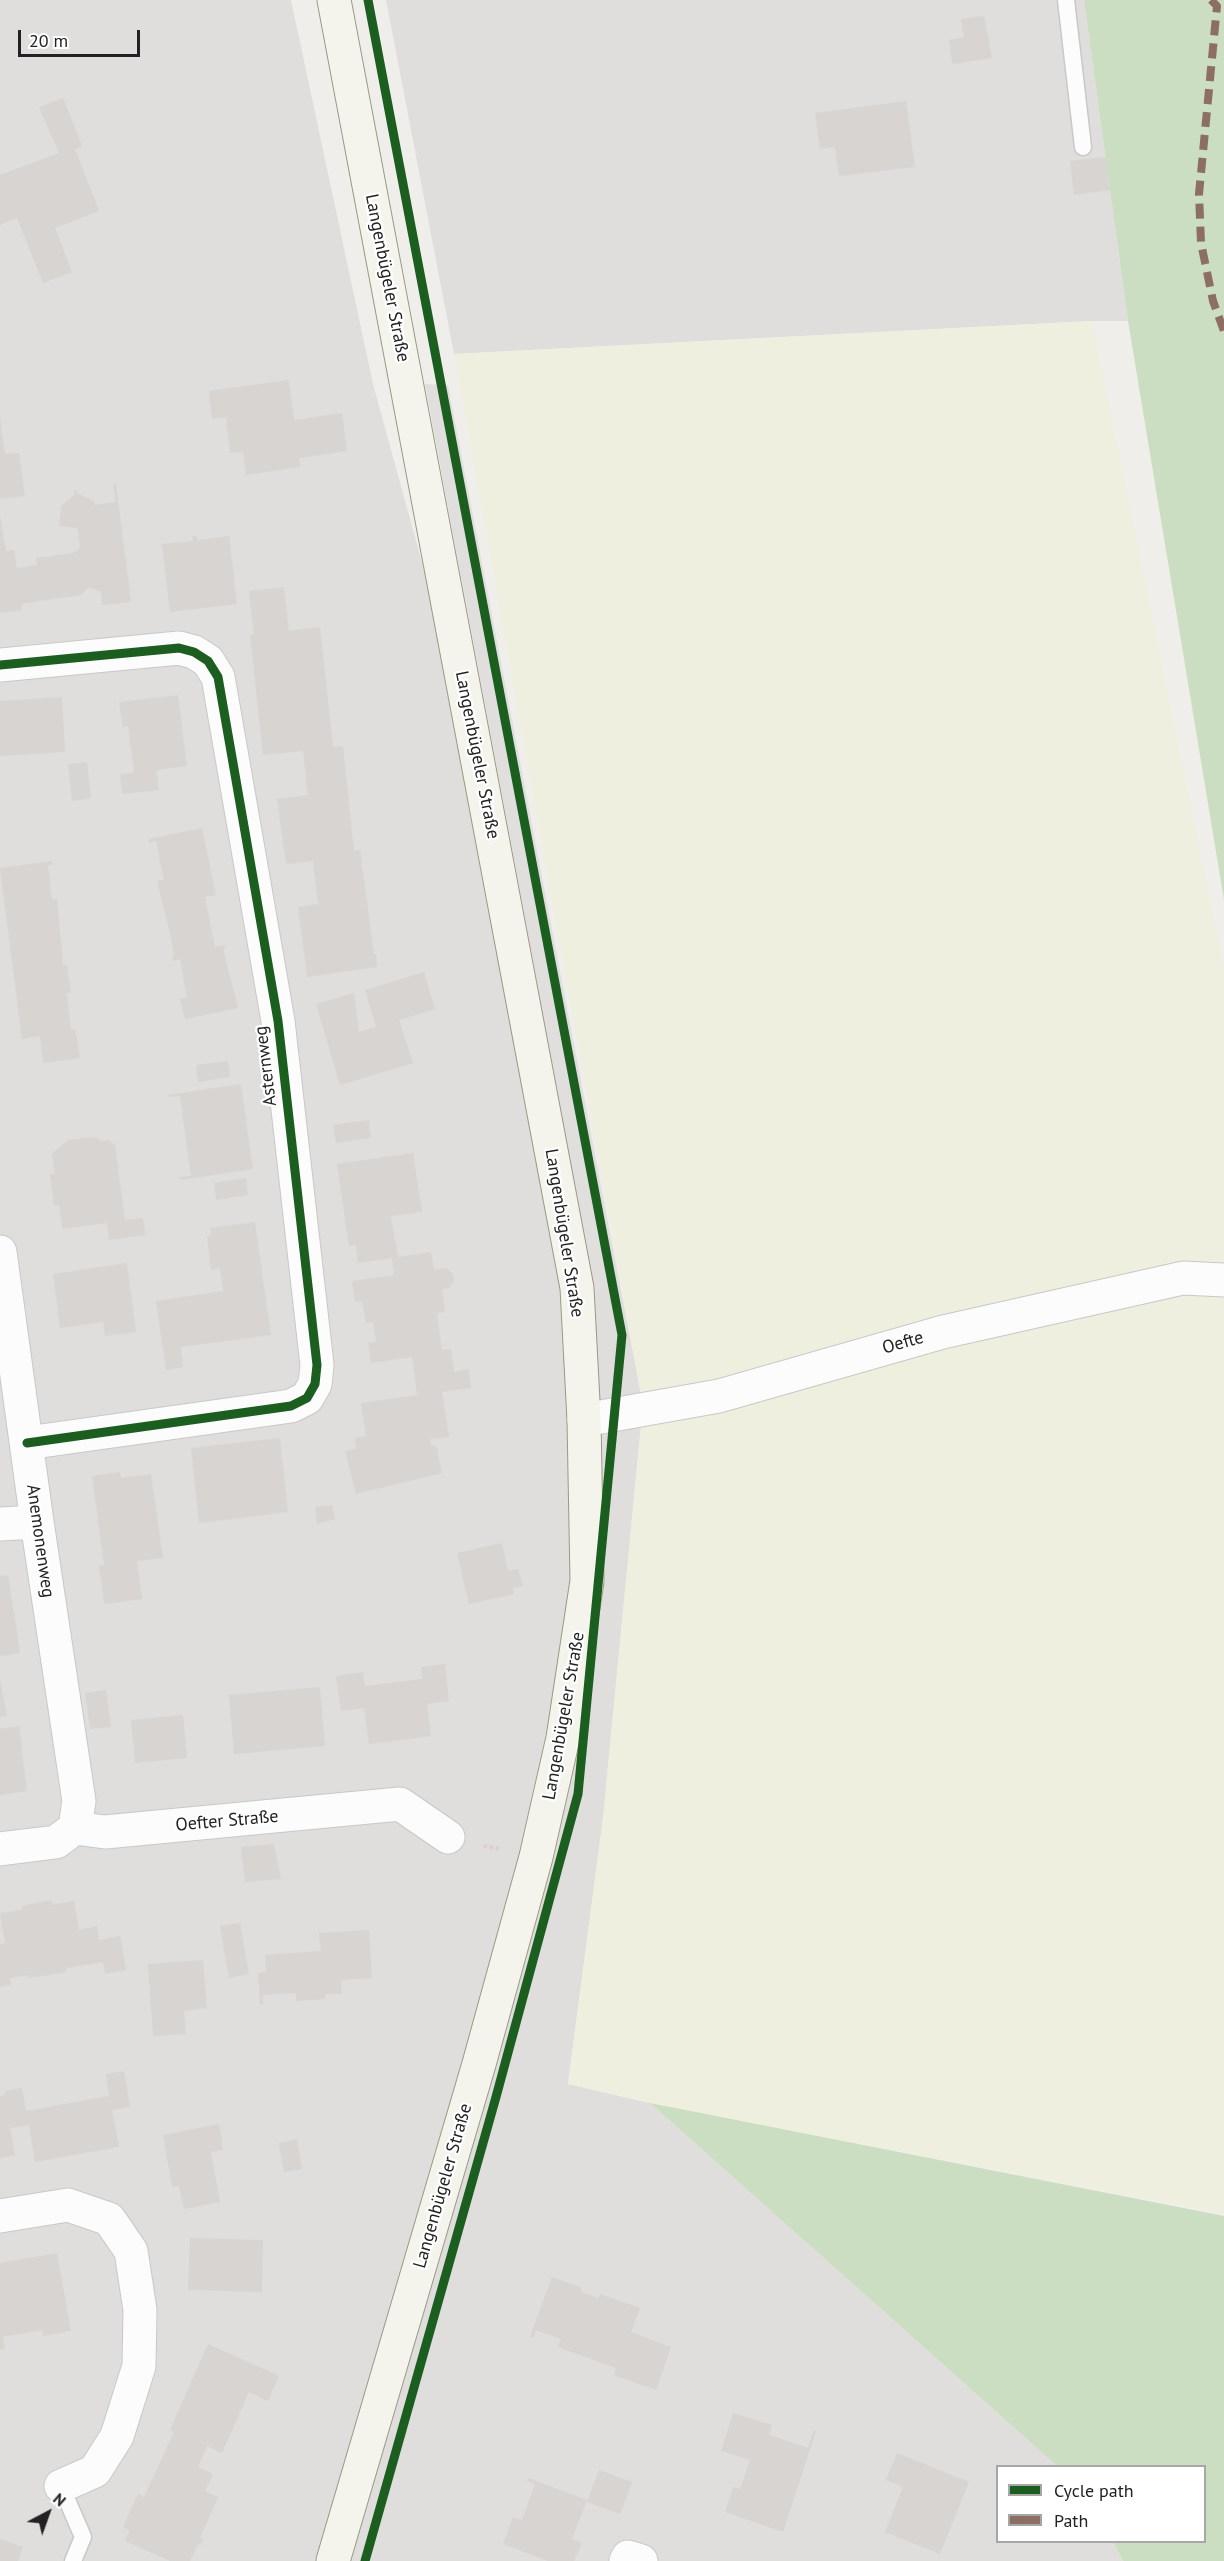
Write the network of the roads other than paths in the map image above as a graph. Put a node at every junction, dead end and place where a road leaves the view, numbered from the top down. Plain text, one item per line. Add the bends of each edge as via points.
1 (334, 0) edge
2 (1066, 0) edge
3 (1083, 147) dead end
4 (0, 665) edge
5 (0, 1252) edge
6 (1224, 1280) edge
7 (584, 1419) junction
8 (27, 1443) junction
9 (37, 1522) junction
10 (0, 1524) edge
11 (75, 1828) junction
12 (448, 1837) road end
13 (0, 1849) edge
14 (0, 2216) edge
15 (61, 2486) joint
16 (73, 2561) edge
17 (333, 2561) edge
18 (626, 2561) edge
19 (641, 2561) edge

1 - 7 main road, Langenbügeler Straße via 577,1288
2 - 3 lane
4 - 8 street, Asternweg via 178,648 208,661 218,677 278,1021 317,1365 315,1384 307,1398 291,1406
5 - 8 street, Anemonenweg
6 - 7 street, Oefte via 1183,1278 943,1332 719,1395
7 - 17 main road, Langenbügeler Straße via 587,1581 563,1738 536,1857 479,2064
8 - 9 street, Anemonenweg
9 - 10 street
9 - 11 street, Anemonenweg via 79,1802
11 - 12 street, Oefter Straße via 105,1832 400,1804
11 - 13 street via 56,1842
14 - 15 street via 68,2205 109,2219 131,2251 140,2310 139,2366 117,2436 95,2471
15 - 16 lane via 82,2537
18 - 19 street via 628,2557

